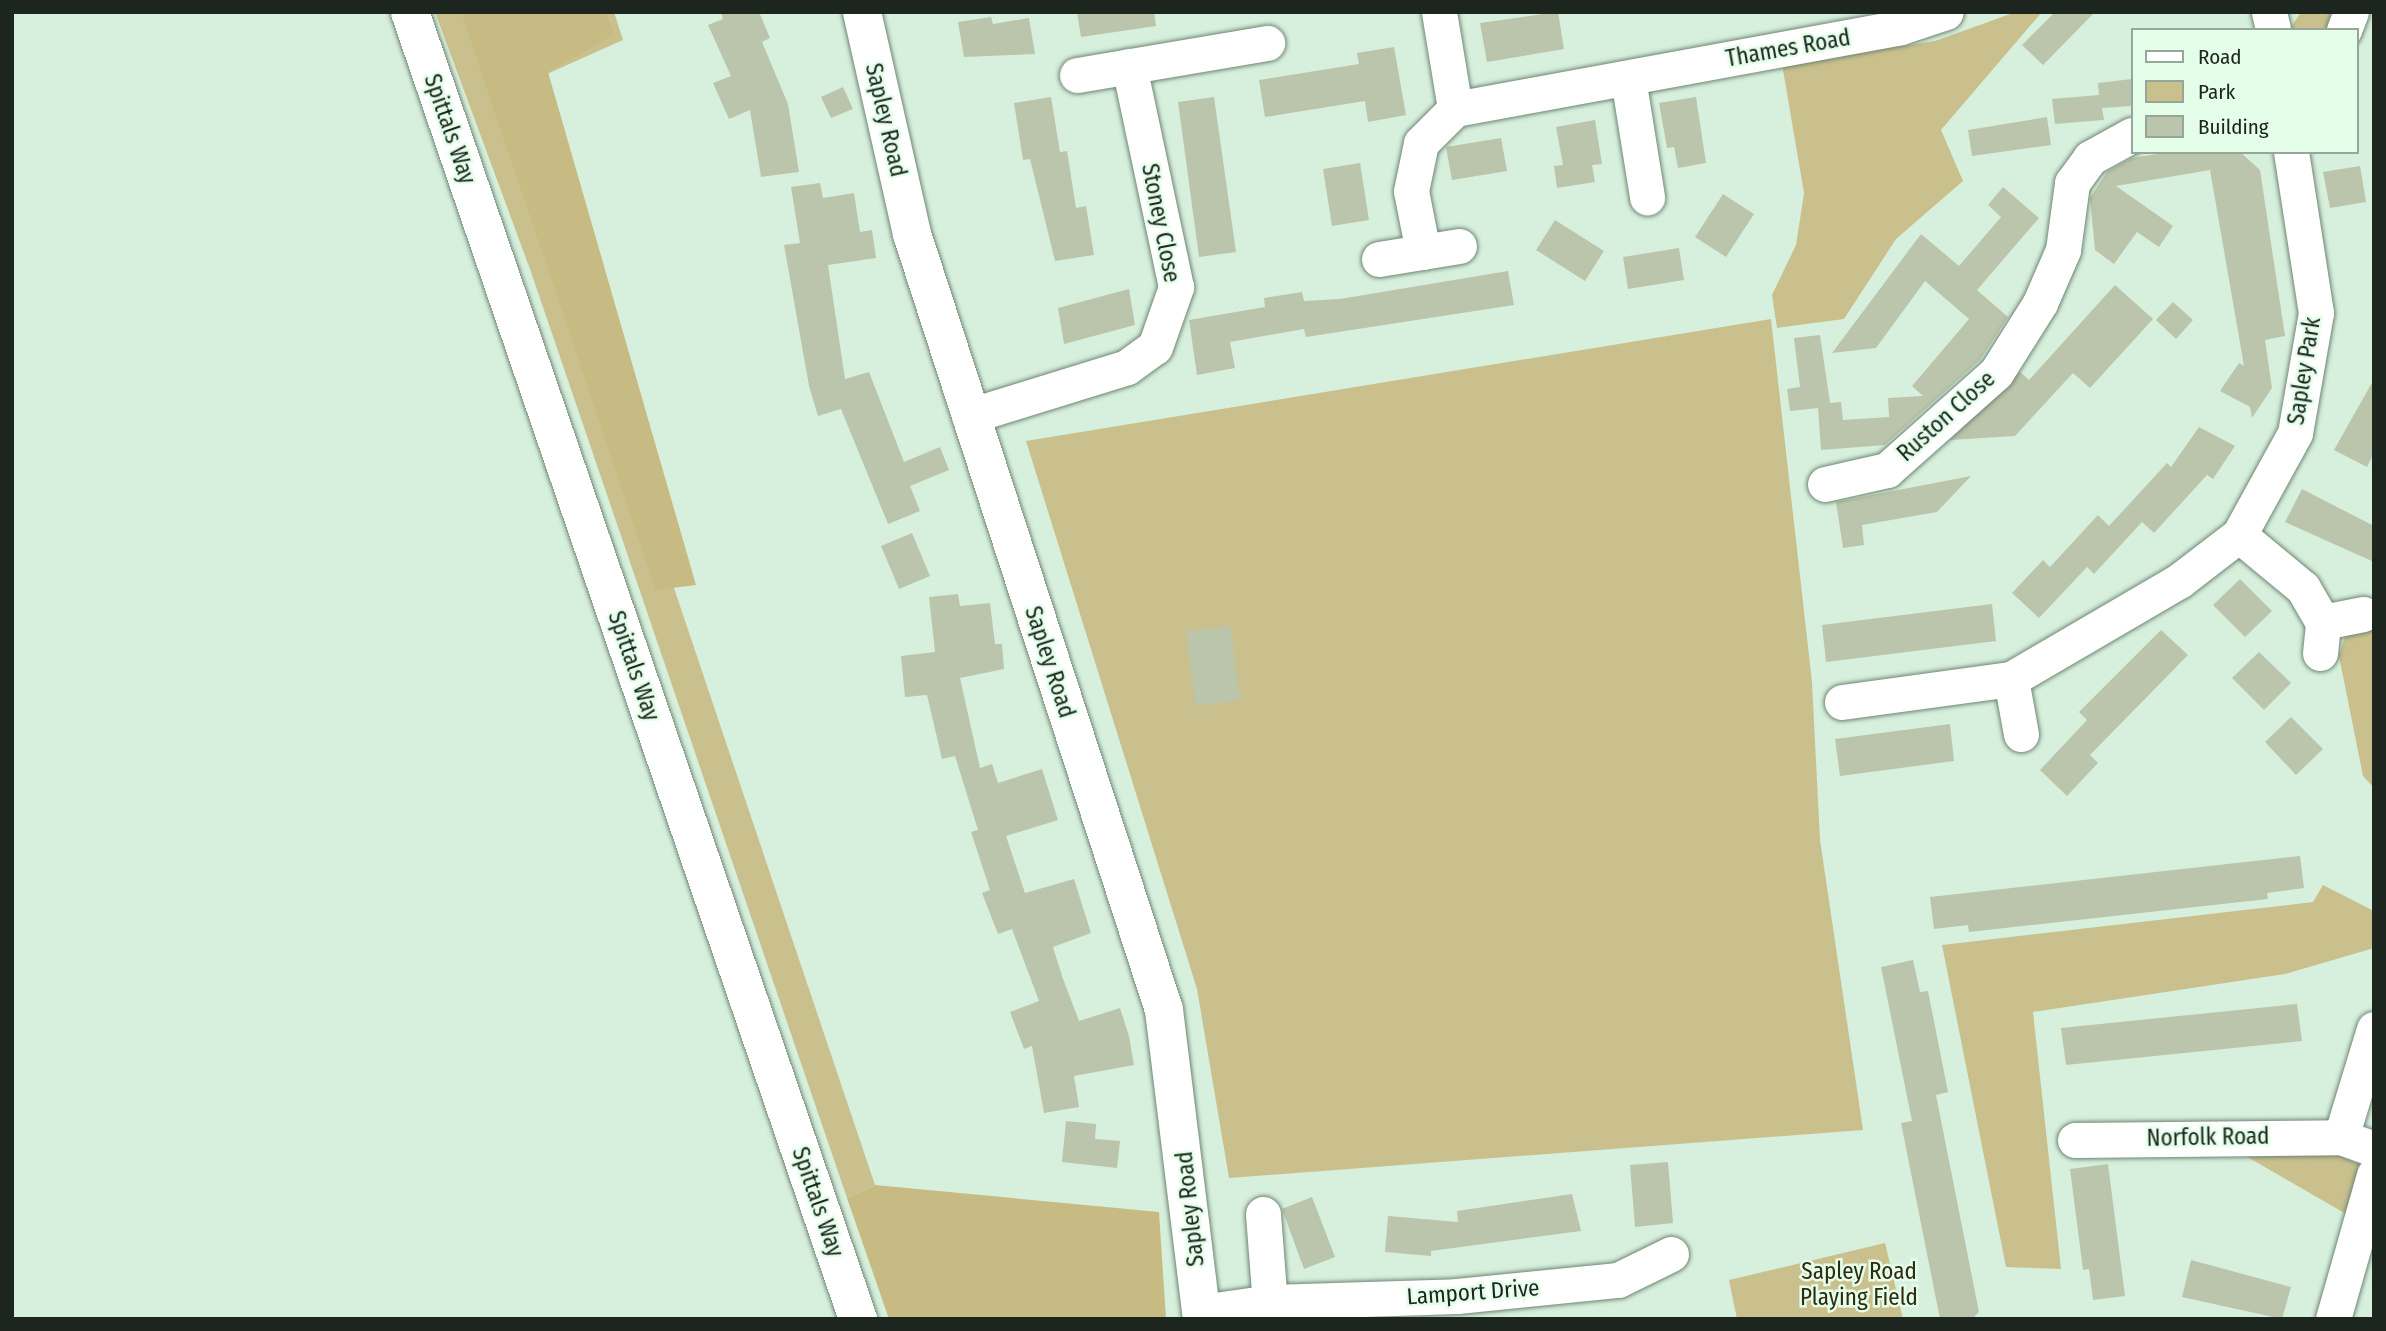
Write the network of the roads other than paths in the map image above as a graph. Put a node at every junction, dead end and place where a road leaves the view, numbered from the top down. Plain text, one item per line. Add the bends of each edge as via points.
1 (410, 12) edge
2 (862, 12) edge
3 (1439, 12) edge
4 (1946, 12) edge
5 (1267, 43) dead end
6 (1129, 66) junction
7 (1077, 75) dead end
8 (1628, 78) junction
9 (1455, 109) junction
10 (2130, 136) edge
11 (2291, 154) edge
12 (1647, 197) dead end
13 (1458, 246) dead end
14 (1423, 252) junction
15 (1379, 259) dead end
16 (969, 416) junction
17 (1825, 484) dead end
18 (2239, 535) junction
19 (2363, 614) dead end
20 (2011, 679) junction
21 (1842, 702) dead end
22 (2021, 734) dead end
23 (2374, 1029) edge
24 (2341, 1137) junction
25 (2075, 1140) dead end
26 (2374, 1149) edge
27 (2374, 1175) edge
28 (1264, 1214) dead end
29 (1671, 1254) dead end
30 (1270, 1310) edge
31 (1201, 1315) edge
32 (858, 1319) edge
33 (2333, 1319) edge

1 - 32 main road, Spittals Way
2 - 16 main road, Sapley Road via 912,234
3 - 9 street
4 - 8 street, Thames Road via 1901,27
5 - 6 street
6 - 7 street
6 - 16 street, Stoney Close via 1176,288 1155,347 1127,367
8 - 9 street, Thames Road
8 - 12 street
9 - 14 street via 1421,144 1418,155 1410,191
10 - 17 street, Ruston Close via 2090,158 2072,183 2063,250 2040,303 1996,373 1887,470
11 - 18 street, Sapley Park via 2316,313 2295,433
13 - 14 street
14 - 15 street
16 - 31 main road, Sapley Road via 1164,1010
18 - 19 street via 2304,588 2322,638
18 - 20 street, Sapley Park via 2179,581
20 - 21 street, Sapley Park
20 - 22 street
23 - 24 street
24 - 25 street, Norfolk Road
24 - 26 street, Norfolk Road
27 - 33 street
28 - 30 street
29 - 30 street, Lamport Drive via 1618,1280
30 - 31 street, Lamport Drive

